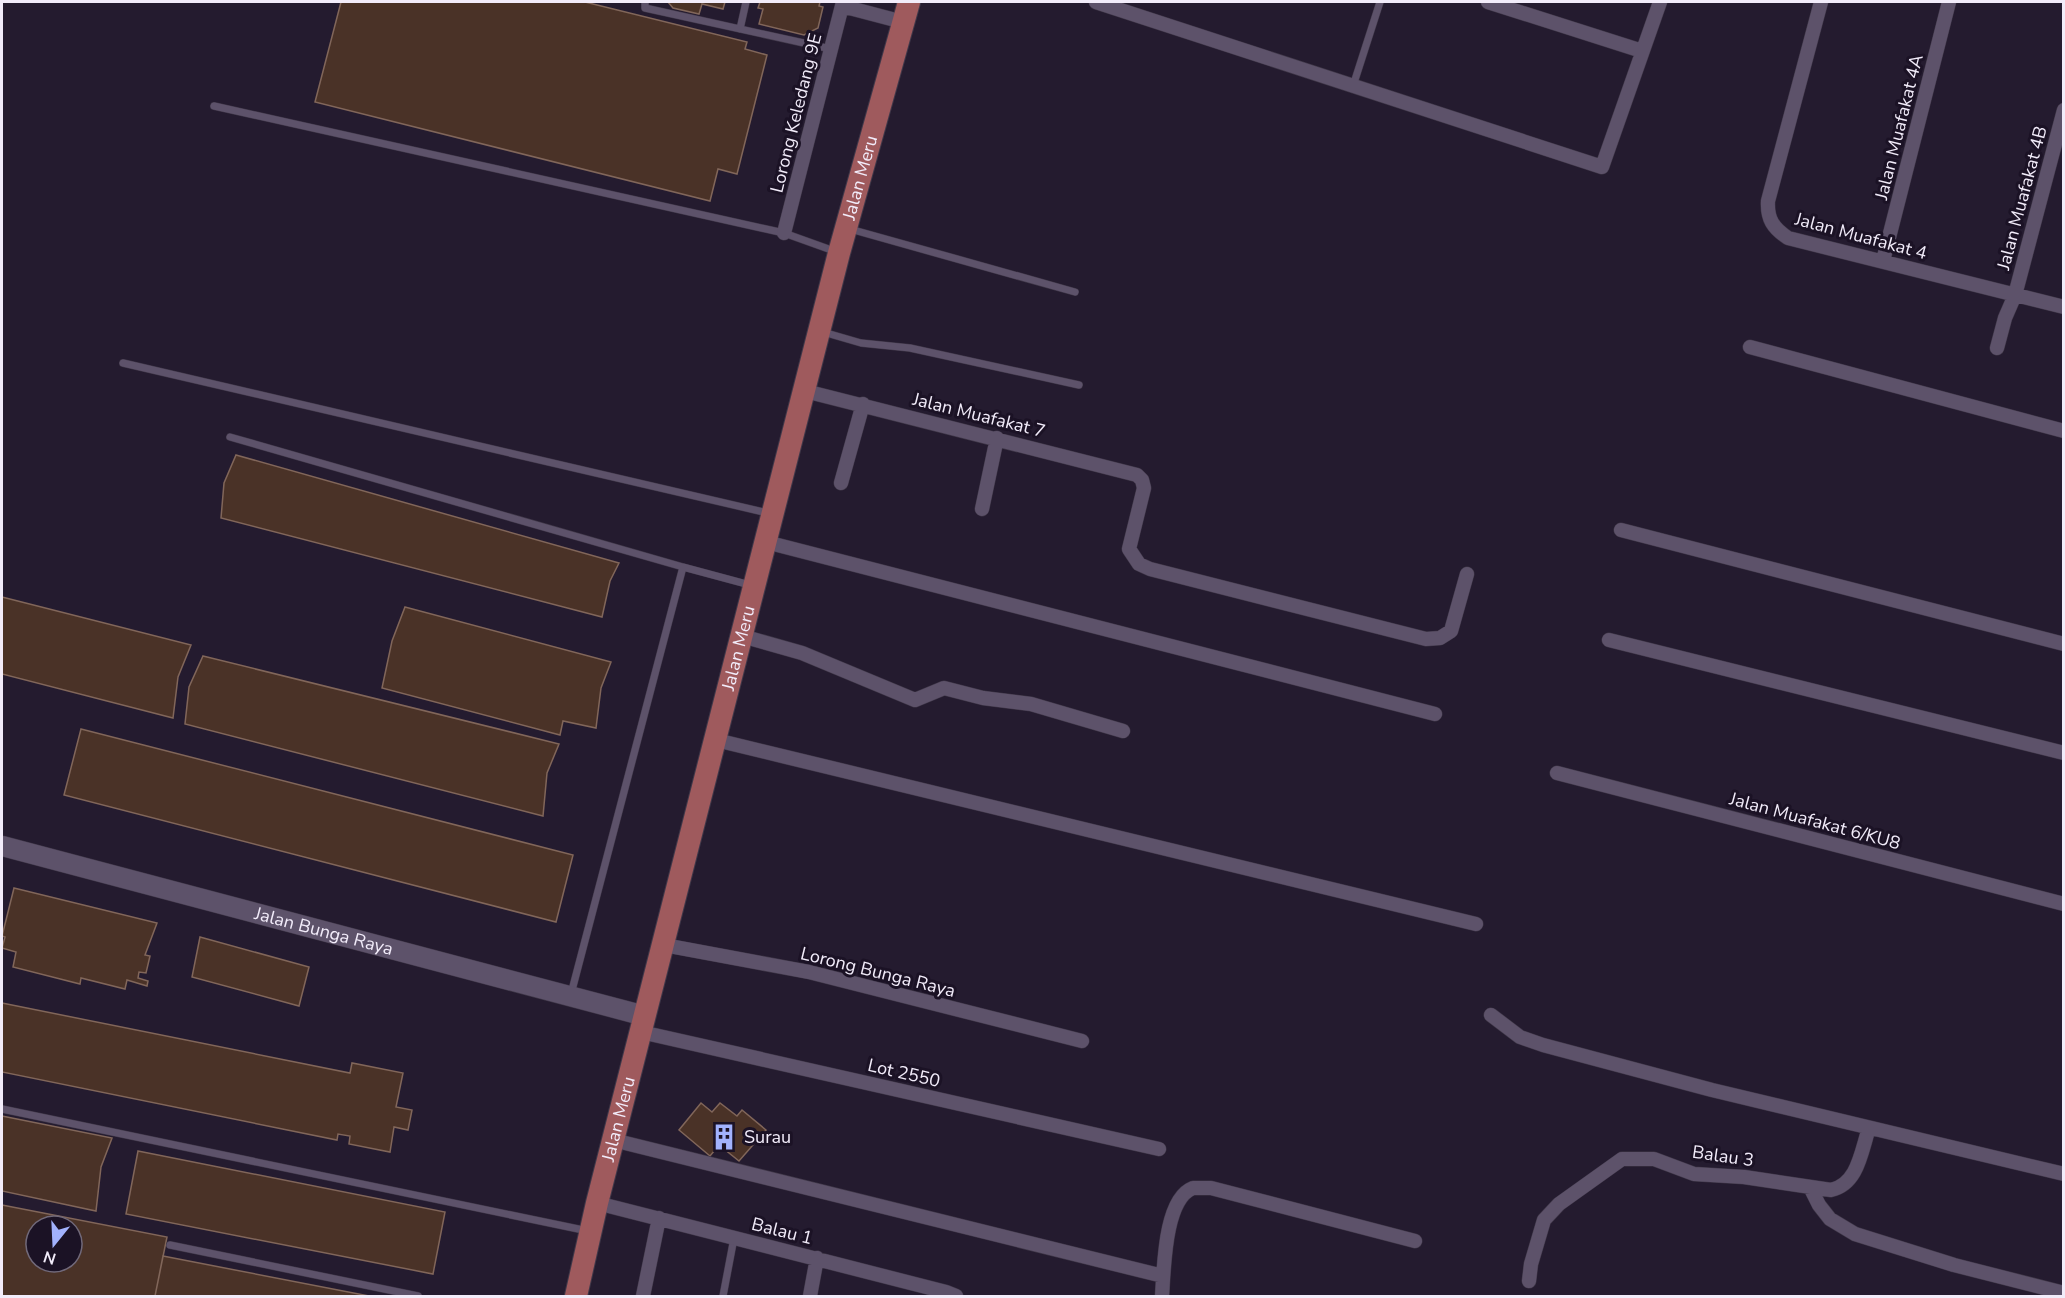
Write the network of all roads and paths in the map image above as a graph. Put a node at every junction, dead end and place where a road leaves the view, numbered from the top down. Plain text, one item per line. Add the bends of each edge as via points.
1 (645, 2) edge
2 (746, 2) edge
3 (1096, 2) edge
4 (1380, 2) edge
5 (1488, 2) edge
6 (1660, 2) edge
7 (1821, 2) edge
8 (1949, 2) edge
9 (842, 4) edge
10 (1129, 7) edge
11 (906, 12) edge
12 (740, 29) junction
13 (831, 49) junction
14 (1642, 51) junction
15 (1353, 86) junction
16 (214, 106) dead end
17 (2064, 110) edge
18 (847, 228) junction
19 (784, 233) junction
20 (839, 253) junction
21 (1883, 261) junction
22 (1075, 292) dead end
23 (2015, 295) junction
24 (2064, 307) edge
25 (820, 331) junction
26 (1750, 347) dead end
27 (1997, 348) dead end
28 (123, 363) dead end
29 (1079, 385) dead end
30 (805, 391) junction
31 (863, 404) junction
32 (2064, 431) edge
33 (230, 437) dead end
34 (997, 438) junction
35 (840, 483) dead end
36 (982, 509) dead end
37 (774, 514) junction
38 (1621, 530) dead end
39 (766, 542) junction
40 (683, 567) junction
41 (1467, 574) dead end
42 (755, 587) junction
43 (742, 636) junction
44 (1609, 640) dead end
45 (2064, 644) edge
46 (1435, 714) dead end
47 (1123, 731) dead end
48 (716, 740) junction
49 (2064, 753) edge
50 (1557, 773) dead end
51 (2, 846) edge
52 (2064, 904) edge
53 (1476, 924) dead end
54 (664, 945) junction
55 (571, 994) junction
56 (1491, 1015) dead end
57 (643, 1024) junction
58 (1082, 1041) dead end
59 (2, 1109) edge
60 (1869, 1128) junction
61 (613, 1140) junction
62 (1159, 1149) dead end
63 (2064, 1174) edge
64 (1811, 1189) junction
65 (597, 1203) junction
66 (659, 1218) junction
67 (591, 1232) junction
68 (734, 1238) junction
69 (1415, 1241) dead end
70 (170, 1245) dead end
71 (817, 1258) junction
72 (1164, 1276) junction
73 (1529, 1281) dead end
74 (2064, 1293) edge
75 (418, 1296) edge
76 (576, 1296) edge
77 (643, 1296) edge
78 (723, 1296) edge
79 (810, 1296) edge
80 (956, 1296) edge
81 (1162, 1296) edge

1 - 12 lane via 645,8
2 - 12 lane
3 - 10 street
4 - 15 lane
5 - 14 street
6 - 14 street
7 - 21 street, Jalan Muafakat 4 via 1767,214 1776,230 1788,238
8 - 21 street, Jalan Muafakat 4A
9 - 11 street
9 - 13 street, Lorong Keledang 9E
10 - 15 street
11 - 18 main road, Jalan Meru
12 - 13 lane
13 - 19 street, Lorong Keledang 9E
14 - 15 street via 1602,167
16 - 19 lane
17 - 23 street, Jalan Muafakat 4B
18 - 20 main road, Jalan Meru
18 - 22 lane
19 - 20 lane
20 - 25 main road, Jalan Meru
21 - 23 street, Jalan Muafakat 4
23 - 24 street, Jalan Muafakat 4
23 - 27 street, Jalan Muafakat 4B
25 - 29 lane via 861,343 910,348
25 - 30 main road, Jalan Meru
26 - 32 street
28 - 37 lane
30 - 31 street, Jalan Muafakat 7
30 - 37 main road, Jalan Meru
31 - 34 street, Jalan Muafakat 7
31 - 35 street
33 - 40 lane
34 - 36 street
34 - 41 street, Jalan Muafakat 7 via 1126,471 1142,480 1144,488 1129,549 1139,564 1150,569 1426,639 1451,632
37 - 39 main road, Jalan Meru
38 - 45 street
39 - 42 main road, Jalan Meru
39 - 46 street
40 - 42 lane
40 - 55 lane
42 - 43 main road, Jalan Meru
43 - 47 street via 802,653 915,700 944,688 1031,704
43 - 48 main road, Jalan Meru
44 - 49 street
48 - 53 street
48 - 54 main road, Jalan Meru
50 - 52 street, Jalan Muafakat 6/KU8
51 - 55 street, Jalan Bunga Raya
54 - 57 main road, Jalan Meru
54 - 58 street, Lorong Bunga Raya via 809,972
55 - 57 street, Jalan Bunga Raya
56 - 60 street via 1520,1037 1543,1045
57 - 61 main road, Jalan Meru
57 - 62 street, Lot 2550
59 - 67 lane
60 - 63 street
60 - 64 street, Balau 3 via 1853,1175 1844,1187
61 - 65 main road, Jalan Meru
61 - 72 street
64 - 73 street, Balau 3 via 1794,1183 1694,1174 1654,1159 1622,1159 1559,1204 1544,1220
64 - 74 street via 1830,1219 1855,1234
65 - 66 street, Balau 1
65 - 67 main road, Jalan Meru
66 - 68 street, Balau 1
66 - 77 street
67 - 76 main road, Jalan Meru
68 - 71 street, Balau 1
68 - 78 lane
69 - 72 street via 1201,1187 1188,1190 1177,1206 1165,1246
70 - 75 lane
71 - 79 street
71 - 80 street, Balau 1
72 - 81 street

